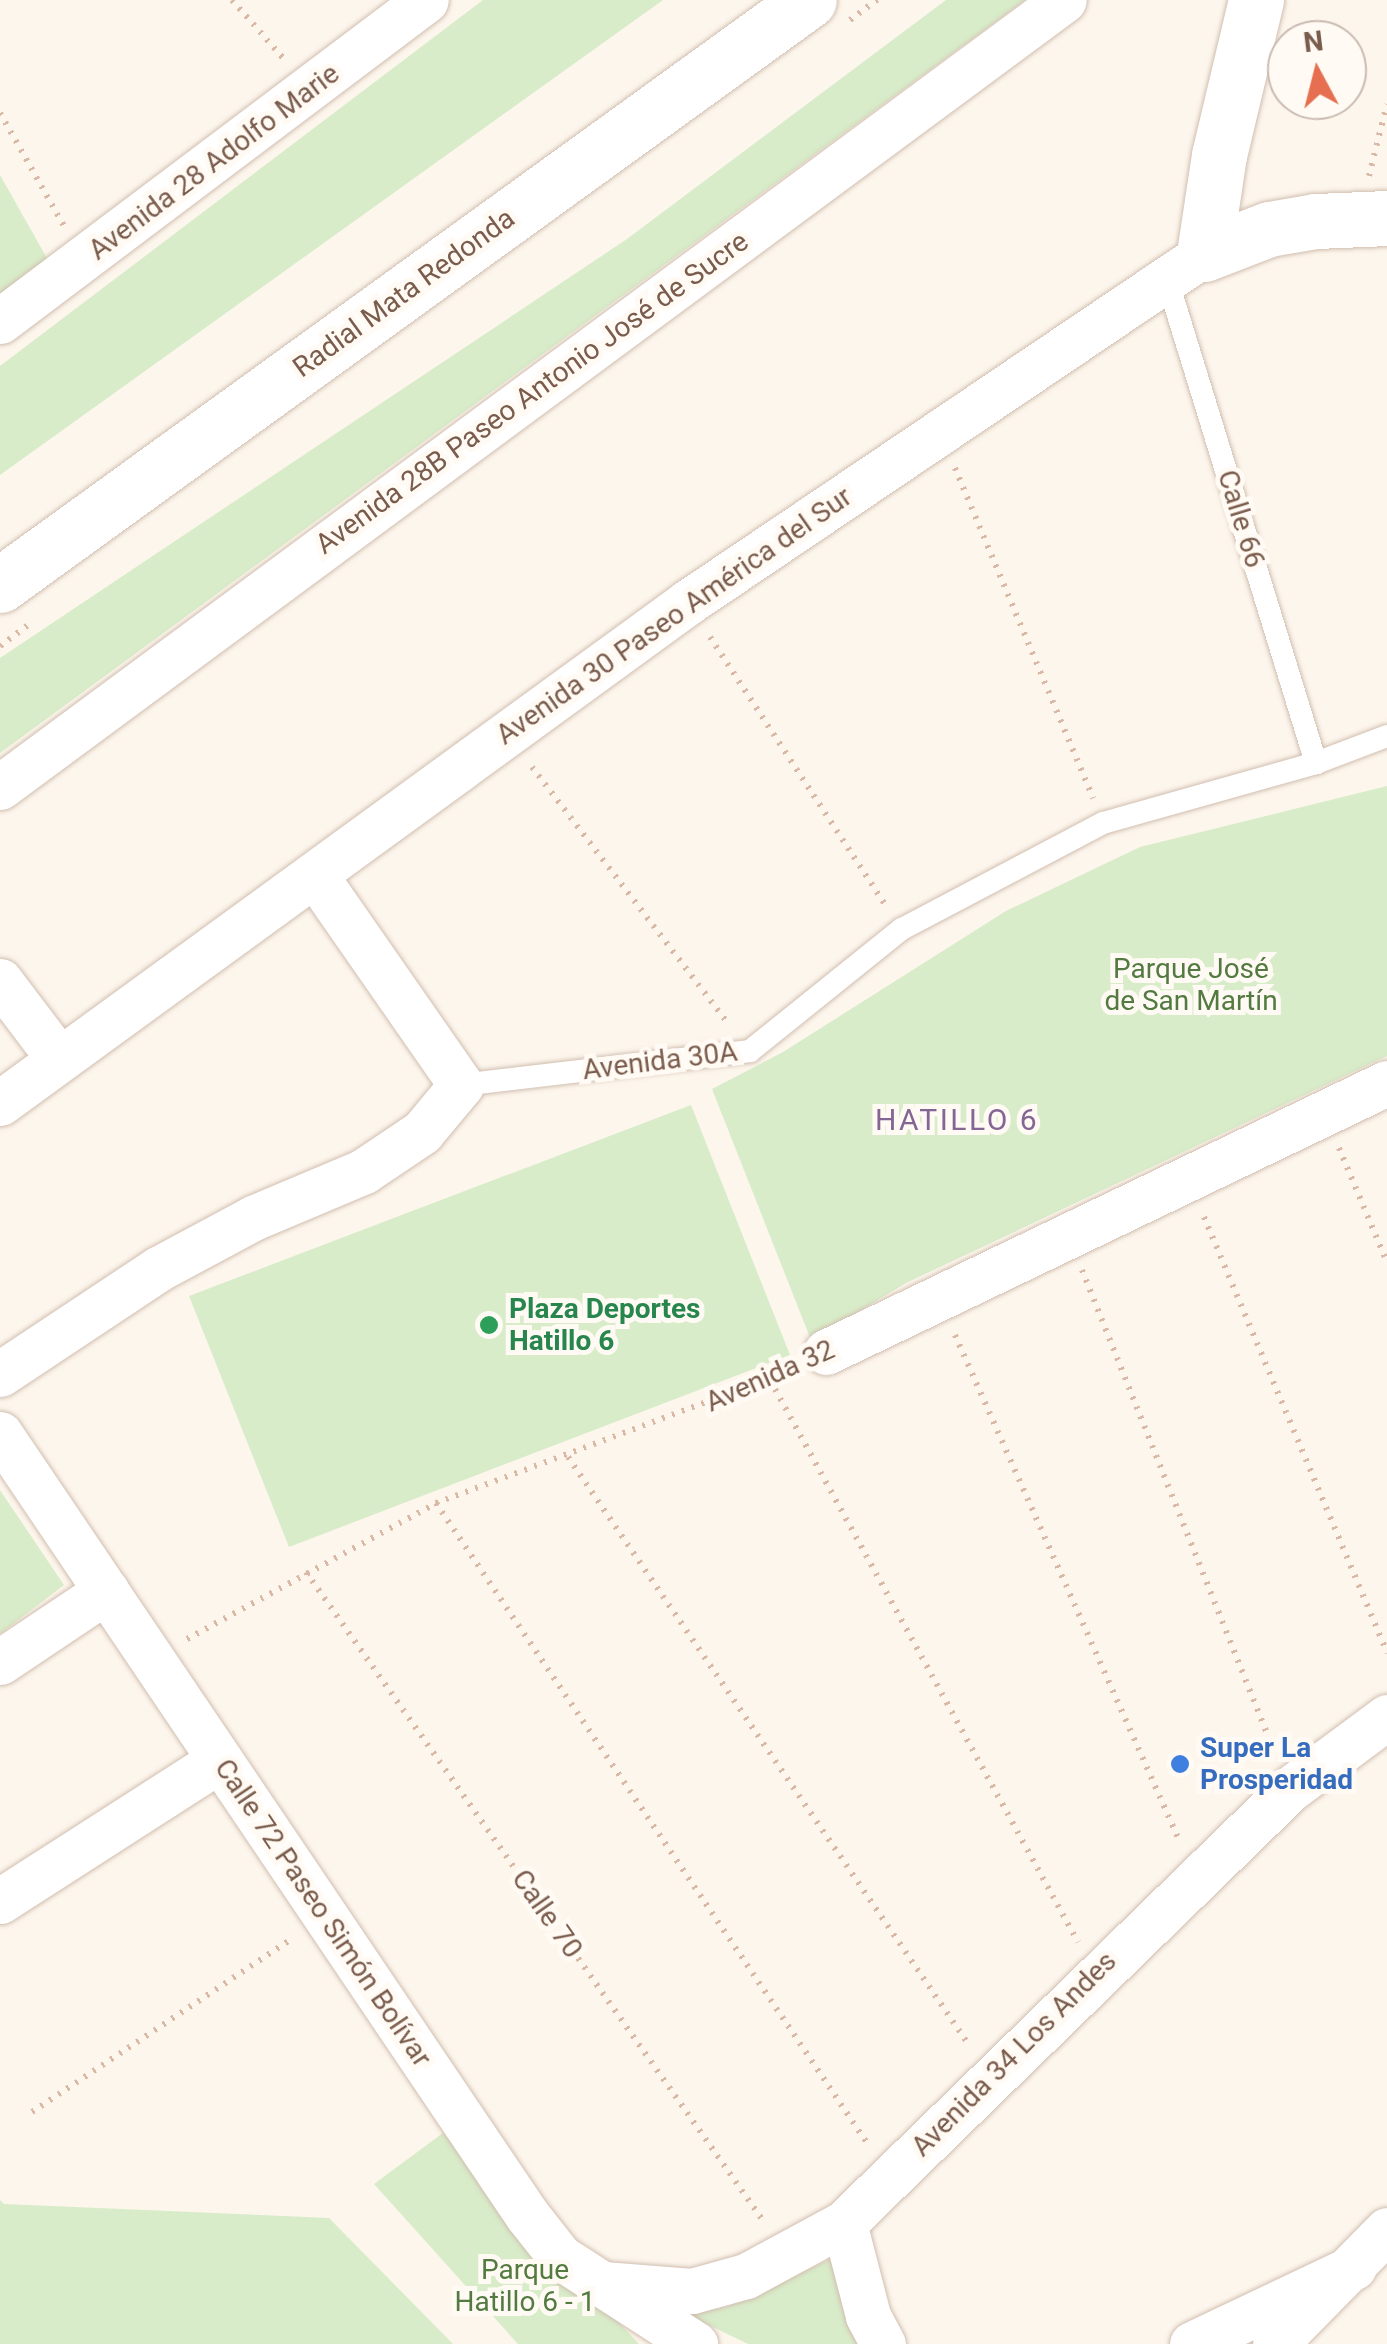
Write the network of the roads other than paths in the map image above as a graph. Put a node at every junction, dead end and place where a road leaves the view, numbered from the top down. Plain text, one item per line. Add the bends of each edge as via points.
1 (426, 0) edge
2 (808, 0) edge
3 (1064, 0) edge
4 (1256, 0) edge
5 (1373, 218) edge
6 (1185, 264) junction
7 (0, 321) edge
8 (0, 585) edge
9 (1387, 736) edge
10 (1316, 763) junction
11 (0, 787) edge
12 (315, 875) junction
13 (0, 981) edge
14 (59, 1059) junction
15 (1387, 1083) edge
16 (461, 1085) junction
17 (0, 1103) edge
18 (826, 1352) road end
19 (0, 1374) edge
20 (0, 1434) edge
21 (106, 1592) junction
22 (0, 1662) edge
23 (1387, 1717) edge
24 (220, 1760) junction
25 (0, 1902) edge
26 (844, 2223) junction
27 (1387, 2230) edge
28 (1354, 2267) junction
29 (596, 2284) junction
30 (695, 2344) edge
31 (883, 2344) edge
32 (1192, 2344) edge
33 (1275, 2344) edge

1 - 7 street, Avenida 28 Adolfo Marie
2 - 8 main road, Radial Mata Redonda
3 - 11 street, Avenida 28B Paseo Antonio José de Sucre
4 - 6 main road, Calle 66
5 - 6 main road, Avenida 30 Paseo América del Sur via 1269,230
6 - 10 lane, Calle 66
6 - 12 street, Avenida 30 Paseo América del Sur via 688,602
9 - 10 lane, Avenida 30A
10 - 16 lane, Avenida 30A via 1103,823 902,929 750,1051
12 - 14 street, Avenida 30 Paseo América del Sur
12 - 16 street
13 - 14 street
14 - 17 street, Avenida 30 Paseo América del Sur
15 - 18 street, Avenida 32
16 - 19 street via 422,1132 364,1170 158,1269
20 - 21 street, Calle 72 Paseo Simón Bolívar
21 - 22 street
21 - 24 street, Calle 72 Paseo Simón Bolívar
23 - 26 street, Avenida 34 Los Andes via 1290,1789
24 - 25 street
24 - 29 street, Calle 72 Paseo Simón Bolívar via 526,2214 560,2257
26 - 29 street, Avenida 34 Los Andes via 746,2276 692,2291
26 - 31 street via 868,2316
27 - 28 street
28 - 32 street
28 - 33 street
29 - 30 street, Calle 72 Paseo Simón Bolívar

